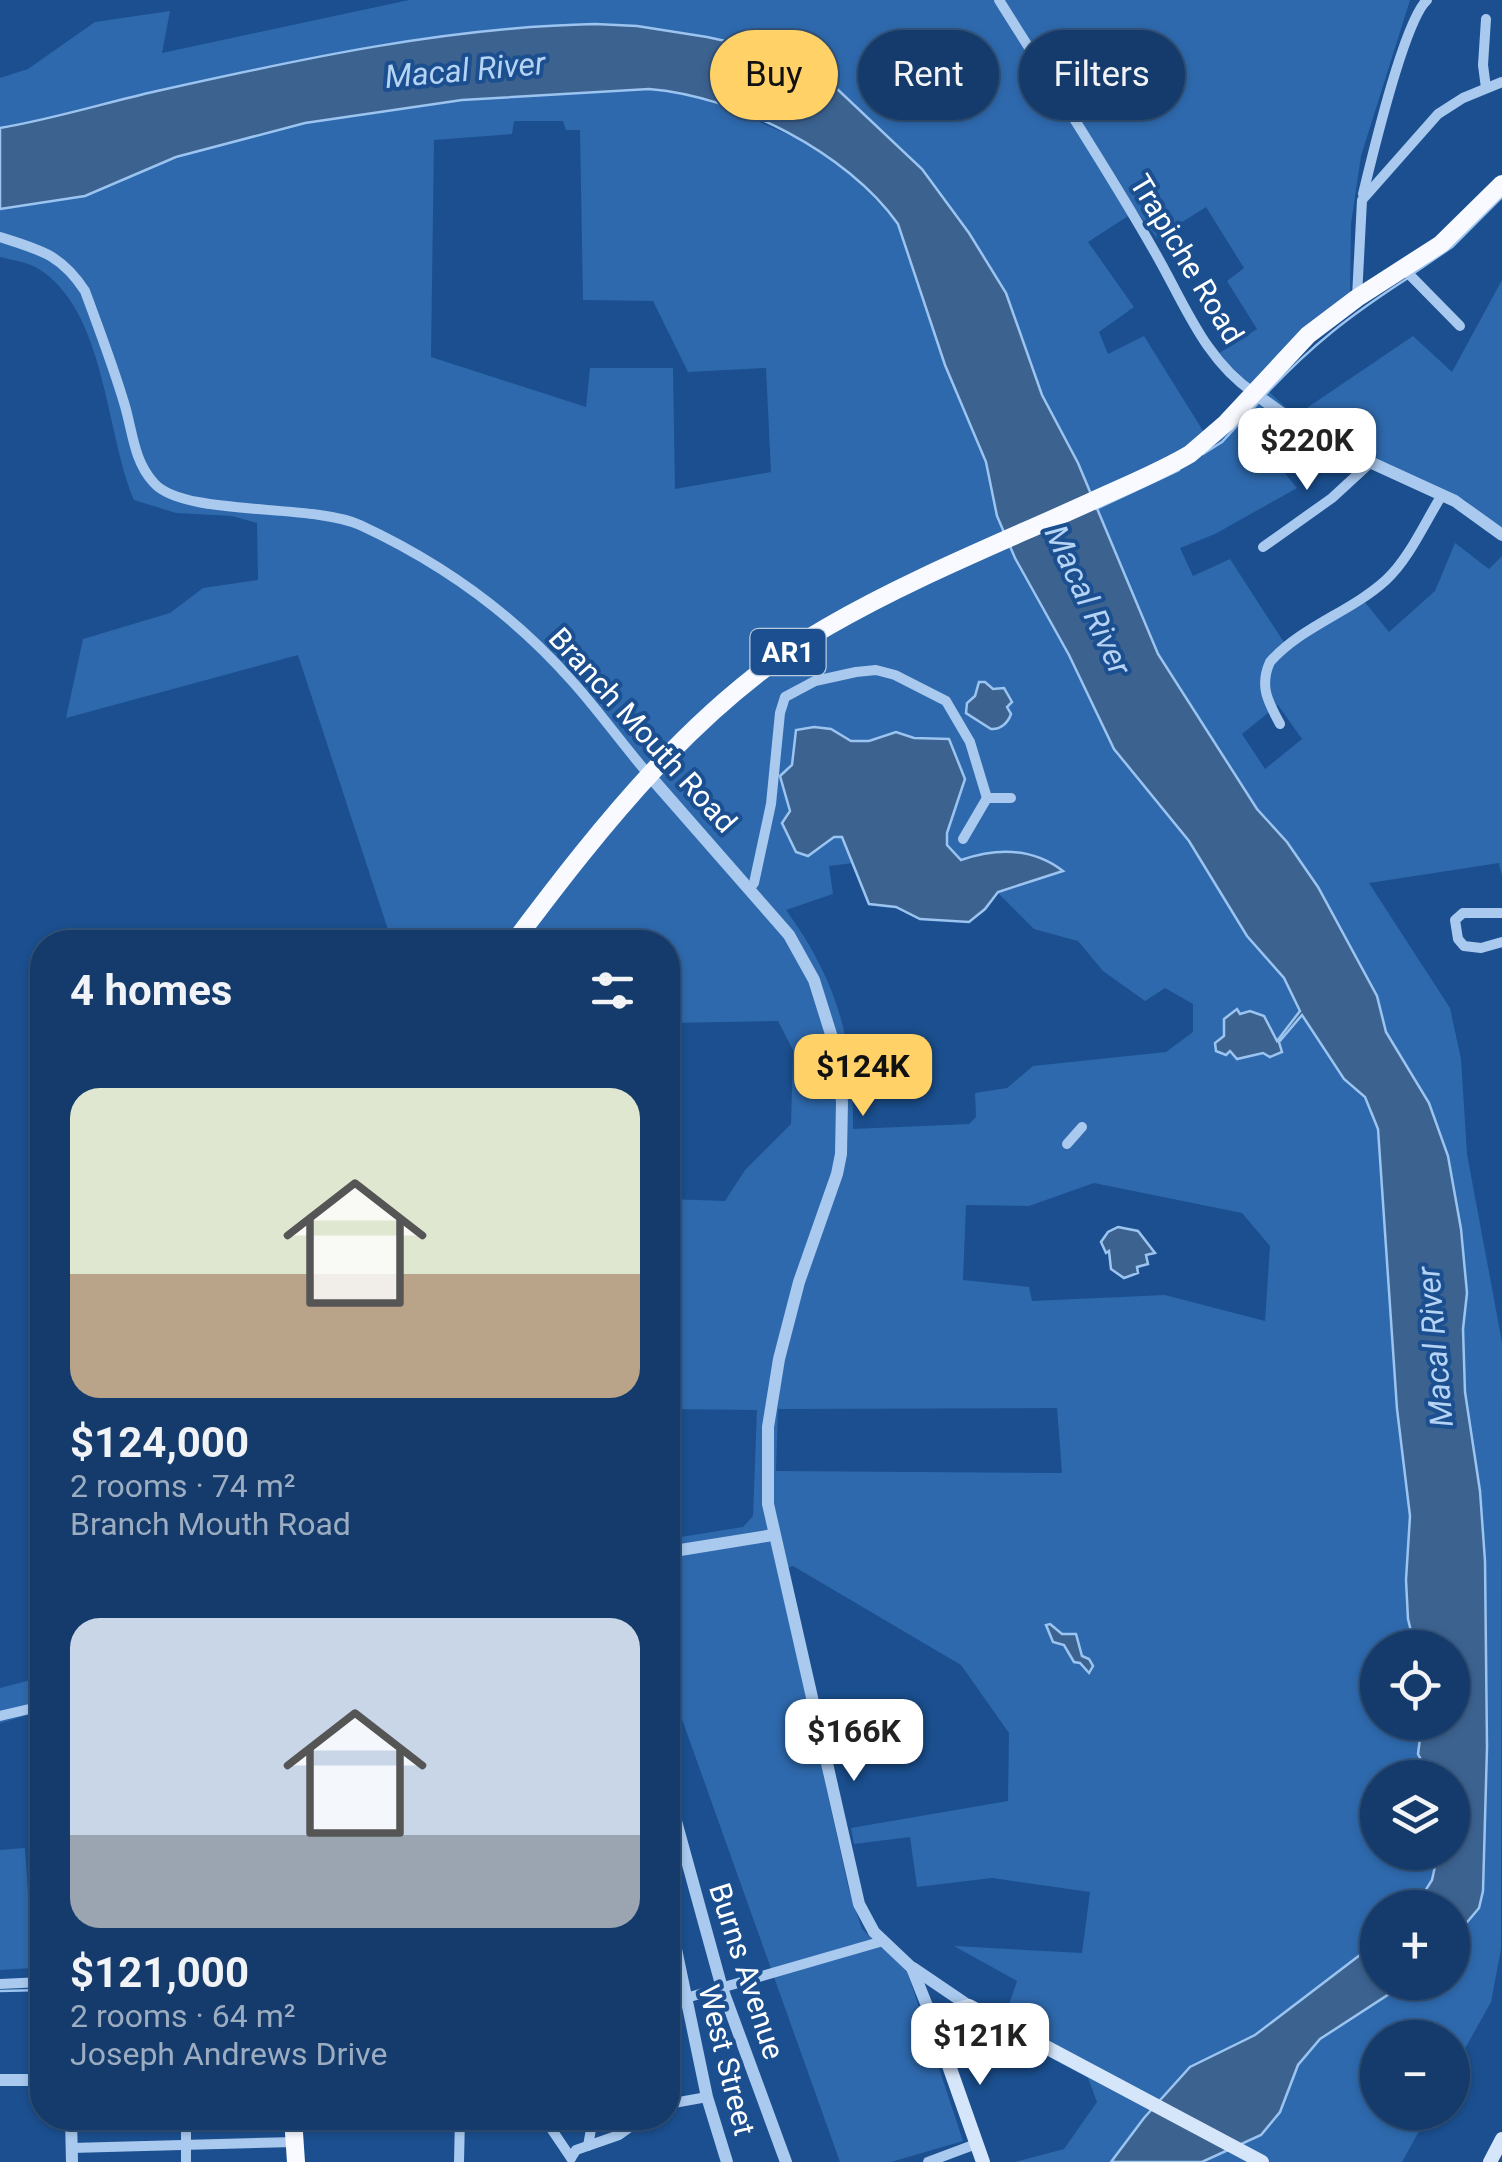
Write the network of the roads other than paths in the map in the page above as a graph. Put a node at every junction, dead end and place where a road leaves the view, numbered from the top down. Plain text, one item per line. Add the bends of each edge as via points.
1 (999, 0) edge
2 (1427, 0) edge
3 (1486, 19) dead end
4 (1497, 86) edge
5 (1502, 172) edge
6 (1502, 184) edge
7 (1362, 200) junction
8 (0, 236) edge
9 (1404, 267) junction
10 (1356, 298) junction
11 (1460, 326) dead end
12 (1254, 393) junction
13 (1370, 463) junction
14 (1442, 495) junction
15 (1502, 535) edge
16 (1263, 547) dead end
17 (1280, 724) dead end
18 (649, 775) junction
19 (987, 798) junction
20 (1011, 798) dead end
21 (964, 839) dead end
22 (750, 888) junction
23 (1502, 913) edge
24 (524, 930) edge
25 (1502, 942) edge
26 (1082, 1127) dead end
27 (1067, 1144) dead end
28 (773, 1535) junction
29 (680, 1550) edge
30 (30, 1709) edge
31 (0, 1716) edge
32 (680, 1836) edge
33 (883, 1941) junction
34 (912, 1968) junction
35 (680, 1977) edge
36 (30, 1983) edge
37 (0, 1984) edge
38 (722, 1988) junction
39 (686, 1998) junction
40 (969, 2006) junction
41 (935, 2026) junction
42 (0, 2080) edge
43 (30, 2080) edge
44 (707, 2097) junction
45 (680, 2102) edge
46 (71, 2130) edge
47 (186, 2130) edge
48 (294, 2130) edge
49 (307, 2130) edge
50 (460, 2130) edge
51 (552, 2130) edge
52 (591, 2130) edge
53 (626, 2130) edge
54 (1502, 2139) edge
55 (295, 2142) junction
56 (976, 2144) junction
57 (186, 2145) junction
58 (588, 2146) junction
59 (72, 2155) edge
60 (571, 2160) edge
61 (186, 2162) edge
62 (296, 2162) edge
63 (308, 2162) edge
64 (459, 2162) edge
65 (727, 2162) edge
66 (786, 2162) edge
67 (928, 2162) edge
68 (983, 2162) edge
69 (1262, 2162) edge
70 (1490, 2162) edge

1 - 12 street, Trapiche Road via 1201,338
2 - 7 street via 1414,16
3 - 4 street via 1482,64
4 - 7 street via 1426,123
5 - 9 highway, AR1
6 - 9 highway, AR1 via 1449,237
7 - 10 street
8 - 18 street, Branch Mouth Road via 55,256 85,291 139,463 157,487 195,501 356,523 416,555 494,605 572,680
9 - 10 highway, AR1
9 - 11 street
10 - 12 highway, AR1 via 1308,335
12 - 13 street, Trapiche Road via 1313,436
12 - 18 highway, AR1 via 1202,445 856,610 792,650
13 - 14 street, Trapiche Road
13 - 16 street
14 - 15 street, Trapiche Road
14 - 17 street via 1386,581 1270,662 1265,691
18 - 22 street, Branch Mouth Road
18 - 24 highway, AR1
19 - 20 street
19 - 21 street
19 - 22 street via 970,742 946,702 876,670 816,681 785,697 766,832
22 - 28 street, Branch Mouth Road via 814,980 835,1047 842,1102 837,1174 772,1390 767,1450
23 - 25 street via 1463,913 1455,920 1464,946
26 - 27 street
28 - 29 street
28 - 33 street, Branch Mouth Road via 858,1904
30 - 31 street
32 - 38 street, Burns Avenue
33 - 34 street, Branch Mouth Road
33 - 38 street
34 - 40 street, Branch Mouth Road
34 - 41 street
35 - 39 street, West Street
36 - 37 street
38 - 39 street
38 - 66 street, Burns Avenue
39 - 44 street, West Street
40 - 41 main road via 948,2009
40 - 69 main road
41 - 56 main road
42 - 43 street
44 - 45 street
44 - 65 street, West Street
46 - 59 street
47 - 57 street
48 - 55 highway
49 - 63 highway
50 - 64 street
51 - 60 street
52 - 58 street
53 - 58 street
54 - 70 main road
55 - 57 street
55 - 62 highway
56 - 67 street
56 - 68 main road
57 - 59 street
57 - 61 street
58 - 60 street

